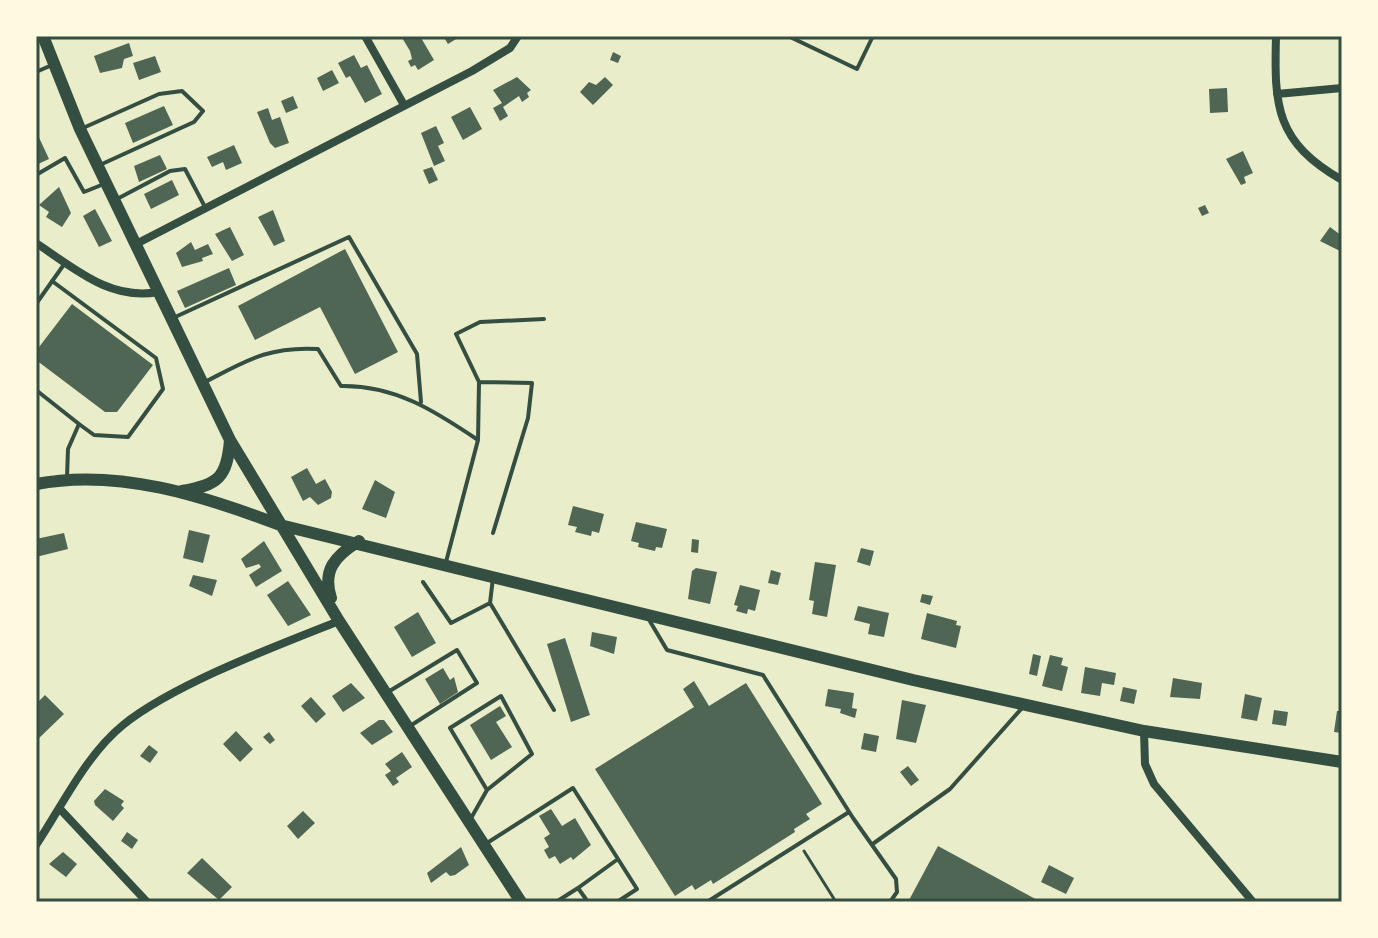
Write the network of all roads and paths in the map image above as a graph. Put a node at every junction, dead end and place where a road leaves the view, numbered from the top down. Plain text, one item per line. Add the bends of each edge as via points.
1 (43, 36) edge
2 (365, 36) edge
3 (518, 36) edge
4 (788, 36) edge
5 (873, 36) edge
6 (1276, 36) edge
7 (54, 64) junction
8 (36, 72) edge
9 (1342, 88) edge
10 (1277, 94) junction
11 (404, 105) junction
12 (80, 129) junction
13 (98, 166) junction
14 (36, 175) edge
15 (1342, 180) edge
16 (107, 183) junction
17 (115, 200) junction
18 (205, 207) junction
19 (36, 243) edge
20 (136, 244) junction
21 (65, 262) junction
22 (52, 281) junction
23 (158, 292) junction
24 (36, 304) edge
25 (171, 319) junction
26 (544, 319) dead end
27 (479, 382) junction
28 (201, 384) junction
29 (36, 390) edge
30 (421, 402) junction
31 (79, 424) junction
32 (230, 440) junction
33 (478, 440) junction
34 (67, 479) junction
35 (36, 484) edge
36 (179, 491) junction
37 (280, 525) junction
38 (493, 533) dead end
39 (359, 541) junction
40 (446, 564) junction
41 (493, 575) junction
42 (423, 582) dead end
43 (490, 603) junction
44 (646, 614) junction
45 (339, 621) junction
46 (386, 693) junction
47 (1024, 705) junction
48 (554, 710) dead end
49 (409, 727) junction
50 (1144, 731) junction
51 (1342, 762) edge
52 (487, 790) junction
53 (60, 809) junction
54 (849, 812) junction
55 (469, 820) junction
56 (802, 843) junction
57 (485, 844) junction
58 (874, 844) junction
59 (36, 845) edge
60 (618, 858) junction
61 (578, 888) junction
62 (147, 902) edge
63 (521, 902) edge
64 (556, 902) edge
65 (588, 902) edge
66 (617, 902) edge
67 (707, 902) edge
68 (836, 902) edge
69 (890, 902) edge
70 (1253, 902) edge

1 - 7 main road
2 - 11 street
3 - 11 street via 510,48
4 - 5 lane via 857,69
6 - 10 street
7 - 8 lane
7 - 12 main road
9 - 10 street
10 - 15 street via 1280,115 1296,146
11 - 18 street
12 - 13 main road
12 - 13 lane via 159,94 182,91 203,111 194,122
13 - 16 main road
14 - 16 lane via 65,158 84,192
16 - 17 main road
17 - 18 lane via 170,171 185,169
17 - 20 main road
18 - 20 street
19 - 21 street
20 - 23 main road
21 - 22 lane
21 - 23 street via 109,290
22 - 24 lane
22 - 31 lane via 156,358 163,389 128,437 94,435
23 - 25 main road
25 - 28 main road
25 - 30 lane via 349,237 417,354
26 - 27 lane via 480,322 456,334
27 - 33 lane
27 - 38 lane via 532,383 528,418
28 - 30 lane via 271,352 318,349 341,386 367,385
28 - 32 main road
29 - 31 lane
30 - 33 lane
31 - 34 lane via 68,449
32 - 36 main road via 222,475 210,487
32 - 37 main road
33 - 40 lane
34 - 35 main road
34 - 36 main road
36 - 37 main road
37 - 39 main road
37 - 45 main road
39 - 40 main road
39 - 45 main road via 329,567 327,583
40 - 41 main road
41 - 43 lane
41 - 44 main road
42 - 43 lane via 451,623
43 - 48 lane
44 - 47 main road
44 - 54 lane via 667,650 763,675
45 - 46 main road
45 - 53 street via 208,677 144,711 118,729
46 - 49 main road
46 - 49 lane via 457,650 477,683
47 - 50 main road
47 - 58 lane via 950,789
49 - 55 main road
50 - 51 main road
50 - 70 street via 1145,764 1154,784
52 - 52 lane via 532,754 501,696 450,728
52 - 55 lane
53 - 59 street
53 - 62 street
54 - 56 lane
54 - 58 lane
55 - 57 main road
56 - 67 lane
56 - 68 path
57 - 60 lane via 573,788
57 - 63 main road
58 - 69 lane via 896,879 897,892
60 - 61 lane
60 - 66 lane via 637,889
61 - 64 lane
61 - 65 lane

